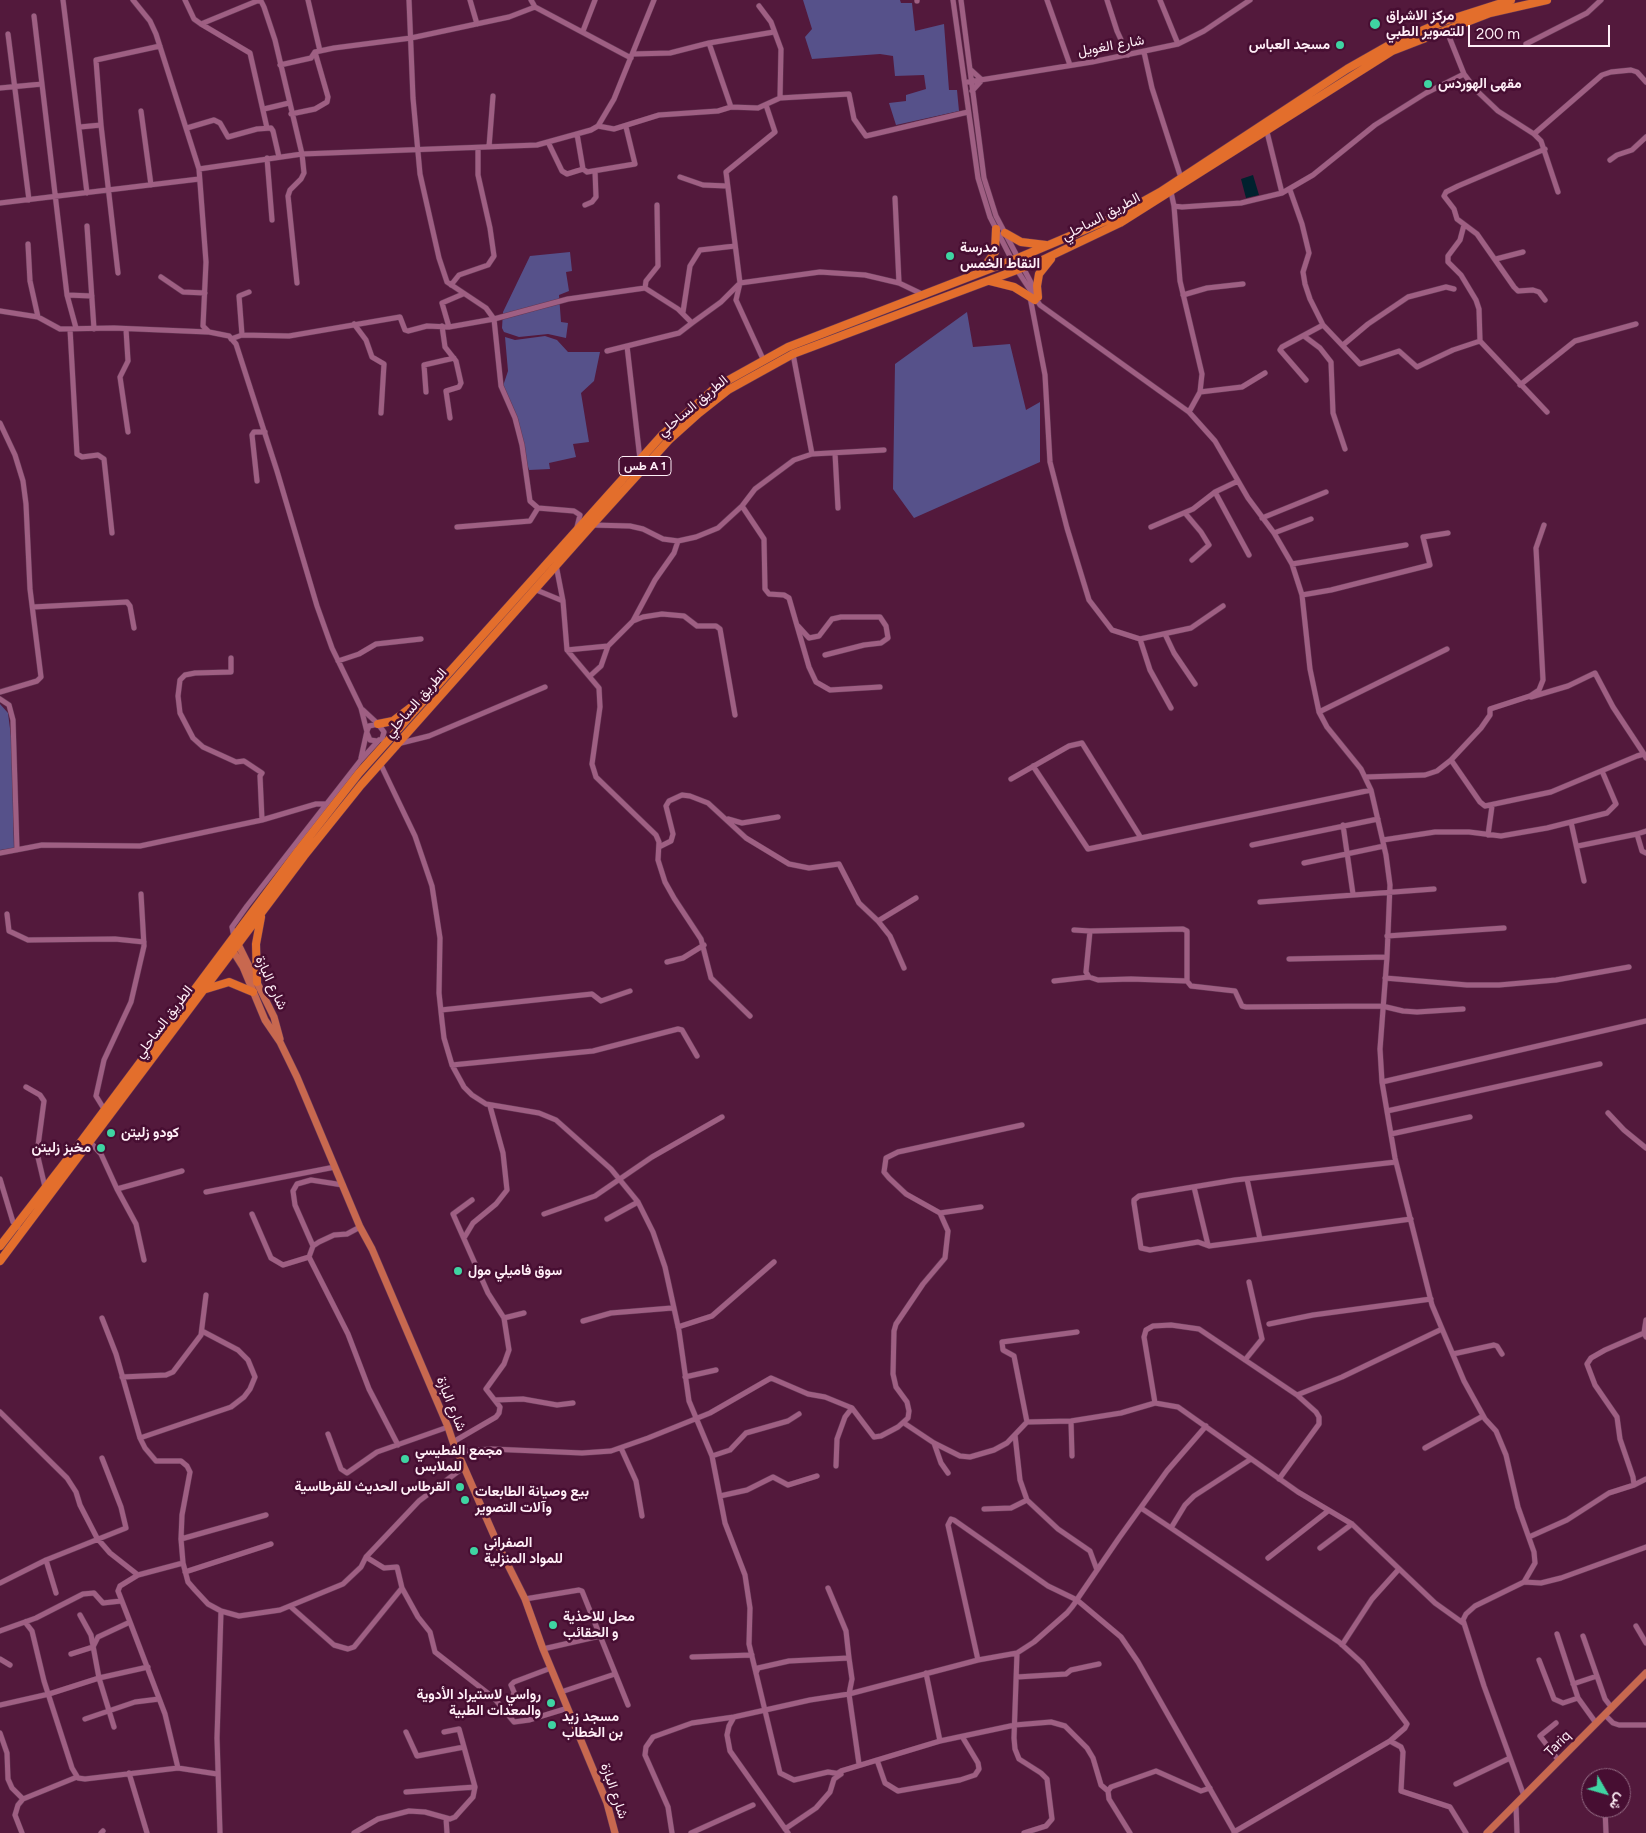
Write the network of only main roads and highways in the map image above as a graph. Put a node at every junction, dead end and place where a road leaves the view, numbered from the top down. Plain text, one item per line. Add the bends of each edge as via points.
1 (1511, 0) edge
2 (1547, 0) edge
3 (996, 229) road end
4 (1005, 233) road end
5 (1055, 243) junction
6 (1057, 254) junction
7 (976, 274) junction
8 (988, 281) junction
9 (430, 693) junction
10 (378, 724) road end
11 (262, 914) junction
12 (234, 937) junction
13 (228, 944) junction
14 (236, 947) junction
15 (257, 982) junction
16 (204, 990) junction
17 (253, 992) junction
18 (280, 1042) junction
19 (57, 1180) junction
20 (0, 1246) edge
21 (0, 1261) edge
22 (1646, 1673) edge
23 (615, 1833) edge
24 (1487, 1833) edge

1 - 5 highway, الطريق الساحلي / طس A 1 via 1442,22 1391,44 1347,69 1181,178 1115,217
2 - 6 highway, الطريق الساحلي / طس A 1 via 1490,13 1392,51 1120,223
3 - 7 highway via 995,252 988,265
4 - 5 highway via 1027,244
5 - 7 highway, الطريق الساحلي / طس A 1
6 - 8 highway, الطريق الساحلي / طس A 1
6 - 8 highway via 1039,274 1035,298 1009,285
7 - 9 highway, الطريق الساحلي / طس A 1 via 815,335 763,359 716,387 640,459
8 - 11 highway, الطريق الساحلي / طس A 1 via 793,354 728,390 699,413 669,440 396,744 304,856
9 - 10 highway via 396,719
9 - 12 highway, الطريق الساحلي / طس A 1 via 359,773
11 - 14 highway, الطريق الساحلي / طس A 1
11 - 15 highway via 256,944
12 - 13 highway, الطريق الساحلي / طس A 1
12 - 14 main road, شارع البازة
13 - 14 main road, شارع البازة
13 - 19 highway, الطريق الساحلي / طس A 1 via 104,1109
14 - 15 main road, شارع البازة
14 - 16 highway, الطريق الساحلي / طس A 1
14 - 17 main road, شارع البازة
15 - 18 main road, شارع البازة via 274,1017
16 - 17 highway via 229,982
16 - 19 highway, الطريق الساحلي / طس A 1 via 90,1142
17 - 18 main road, شارع البازة via 265,1020
18 - 23 main road, شارع البازة via 372,1249 452,1442 499,1547 526,1598 543,1649 607,1803
19 - 20 highway, الطريق الساحلي / طس A 1 via 45,1187
19 - 21 highway, الطريق الساحلي / طس A 1
22 - 24 main road, Tariq

